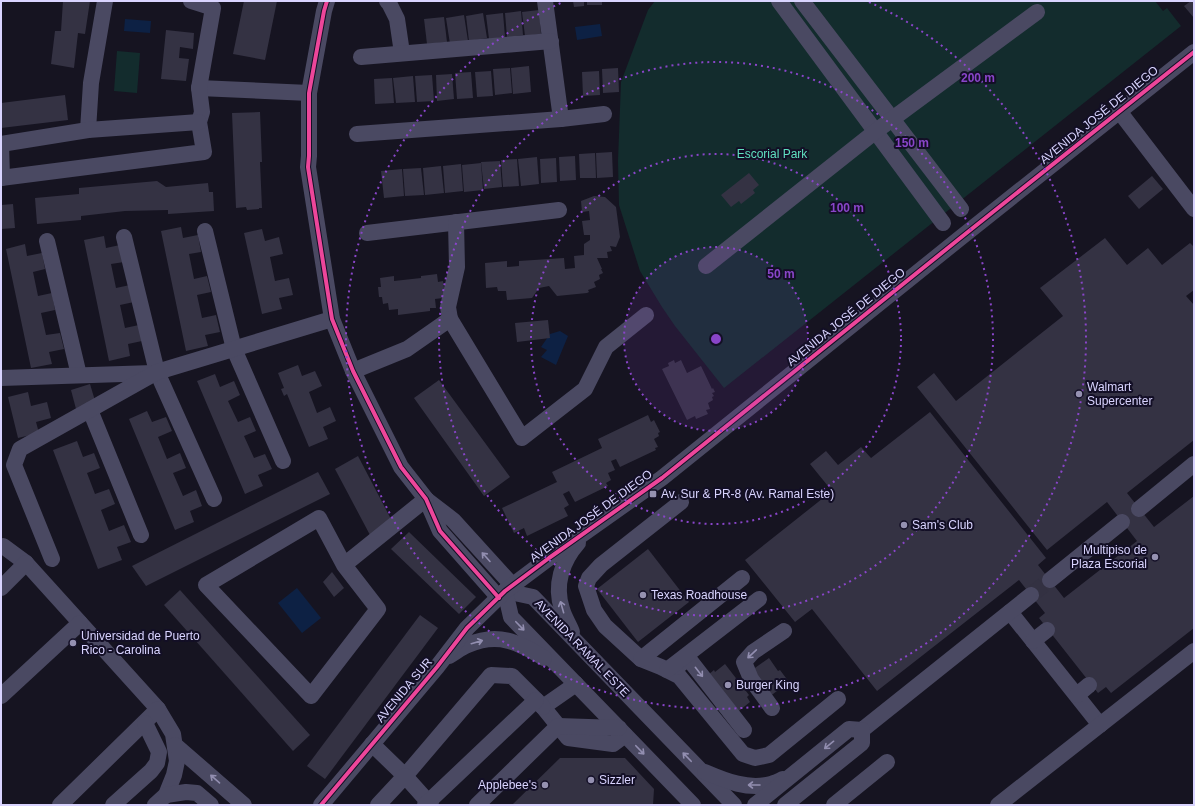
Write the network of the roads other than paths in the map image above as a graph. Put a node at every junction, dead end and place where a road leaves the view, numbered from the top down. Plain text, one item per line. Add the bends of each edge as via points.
1 (106, 1) edge
2 (191, 1) edge
3 (327, 1) edge
4 (387, 1) edge
5 (545, 1) edge
6 (779, 1) edge
7 (802, 1) edge
8 (1037, 12) dead end
9 (551, 41) junction
10 (1194, 52) edge
11 (402, 53) junction
12 (361, 57) dead end
13 (199, 88) junction
14 (309, 93) junction
15 (1119, 111) junction
16 (604, 114) dead end
17 (561, 119) junction
18 (893, 119) junction
19 (198, 122) junction
20 (88, 130) junction
21 (876, 131) junction
22 (357, 134) dead end
23 (1, 178) edge
24 (961, 209) dead end
25 (1194, 209) edge
26 (559, 210) dead end
27 (456, 222) junction
28 (943, 223) dead end
29 (205, 231) dead end
30 (367, 233) dead end
31 (124, 237) dead end
32 (47, 242) dead end
33 (706, 266) dead end
34 (646, 315) dead end
35 (332, 319) junction
36 (450, 319) junction
37 (234, 349) junction
38 (353, 371) junction
39 (157, 372) junction
40 (78, 376) junction
41 (1, 378) edge
42 (90, 410) junction
43 (283, 461) dead end
44 (1194, 464) edge
45 (214, 499) dead end
46 (426, 499) junction
47 (682, 502) dead end
48 (1139, 508) dead end
49 (1122, 522) dead end
50 (588, 530) junction
51 (142, 535) dead end
52 (1, 547) edge
53 (52, 559) dead end
54 (26, 563) junction
55 (344, 565) junction
56 (742, 578) dead end
57 (1050, 580) tunnel mouth
58 (1, 588) edge
59 (506, 592) junction
60 (1031, 595) tunnel mouth
61 (759, 600) dead end
62 (1010, 612) junction
63 (80, 622) junction
64 (1047, 630) dead end
65 (784, 631) dead end
66 (1033, 641) junction
67 (577, 642) junction
68 (1194, 651) edge
69 (641, 659) junction
70 (443, 660) junction
71 (564, 671) junction
72 (669, 671) junction
73 (576, 684) junction
74 (1090, 685) dead end
75 (1077, 695) junction
76 (1, 696) edge
77 (838, 699) dead end
78 (539, 704) junction
79 (772, 708) dead end
80 (158, 709) junction
81 (145, 723) junction
82 (1100, 725) junction
83 (558, 726) junction
84 (744, 730) dead end
85 (862, 730) junction
86 (622, 731) junction
87 (175, 744) junction
88 (372, 744) junction
89 (887, 762) dead end
90 (701, 771) junction
91 (405, 776) junction
92 (792, 776) junction
93 (808, 787) junction
94 (160, 800) edge
95 (428, 804) edge
96 (60, 805) edge
97 (113, 805) edge
98 (211, 805) edge
99 (244, 805) edge
100 (321, 805) edge
101 (378, 805) edge
102 (477, 805) edge
103 (693, 805) edge
104 (734, 805) edge
105 (755, 805) edge
106 (785, 805) edge
107 (800, 805) edge
108 (834, 805) edge
109 (998, 805) edge

1 - 20 street via 91,83
2 - 13 street via 213,8
3 - 14 street
4 - 11 street via 397,19
5 - 9 street
6 - 21 street
7 - 18 street
8 - 18 street
9 - 11 street
9 - 17 street
10 - 15 street, AVENIDA JOSÉ DE DIEGO
11 - 12 street
13 - 14 street
13 - 19 street via 202,112
14 - 35 street via 308,167
15 - 25 street
15 - 50 street, AVENIDA JOSÉ DE DIEGO via 662,478
16 - 17 street
17 - 22 street
18 - 21 street
18 - 24 street
19 - 20 street
19 - 23 street via 204,152
20 - 23 street via 1,144
21 - 28 street
21 - 33 street
26 - 27 street
27 - 30 street
27 - 36 street via 457,267 448,307
29 - 37 street
31 - 39 street
32 - 40 street
34 - 36 street via 606,347 585,389 522,438
35 - 37 street
35 - 38 street
36 - 38 street via 407,348
37 - 39 street
37 - 43 street
38 - 46 street via 401,467
39 - 40 street
39 - 42 street
39 - 45 street
40 - 41 street
42 - 51 street
42 - 53 street via 20,449 14,465
44 - 48 street
46 - 55 street
46 - 59 street via 453,520
47 - 69 street via 601,565 589,578 586,586 594,610 605,626
49 - 57 street
50 - 59 street, AVENIDA JOSÉ DE DIEGO
67 -> 50 street via 562,609 558,595 559,579 570,551
52 - 54 street
54 - 58 street
54 - 63 street
55 - 55 street via 319,518 206,585 311,696 378,609
56 - 69 street
59 - 67 street, AVENIDA RAMAL ESTE via 533,597
59 - 70 street, AVENIDA SUR via 467,628
59 -> 71 street via 511,617
60 - 62 street
61 - 72 street
62 - 66 street
62 - 85 street
63 - 76 street
63 - 80 street
64 - 66 street
65 -> 79 street via 753,652 744,662 751,679
66 - 75 street
90 -> 67 street, AVENIDA RAMAL ESTE
68 - 82 street
69 - 72 street
70 -> 71 street via 468,644 490,638 508,640 528,648
70 - 88 street, AVENIDA SUR
71 - 73 street
72 - 77 street via 679,676 743,754 754,758 769,755
72 -> 84 street via 688,658
73 - 78 street
73 - 86 street
74 - 75 street
75 - 82 street
78 - 83 street
78 - 91 street via 512,676 491,675
78 - 95 street
80 - 81 street
80 - 87 street via 174,734
81 - 96 street
81 - 97 street via 159,752 157,763
82 - 109 street
83 - 86 street
83 - 102 street
85 -> 92 street via 849,729
85 - 93 street via 862,743
86 -> 103 street
87 - 94 street via 177,761 174,775
99 -> 87 street
88 - 91 street
88 - 100 street, AVENIDA SUR
89 - 108 street
92 -> 90 street via 771,784 756,786 738,784
90 - 104 street, AVENIDA RAMAL ESTE
91 - 95 street
91 - 101 street
92 - 105 street
93 - 106 street
93 - 107 street
94 - 98 street via 186,792 197,793

